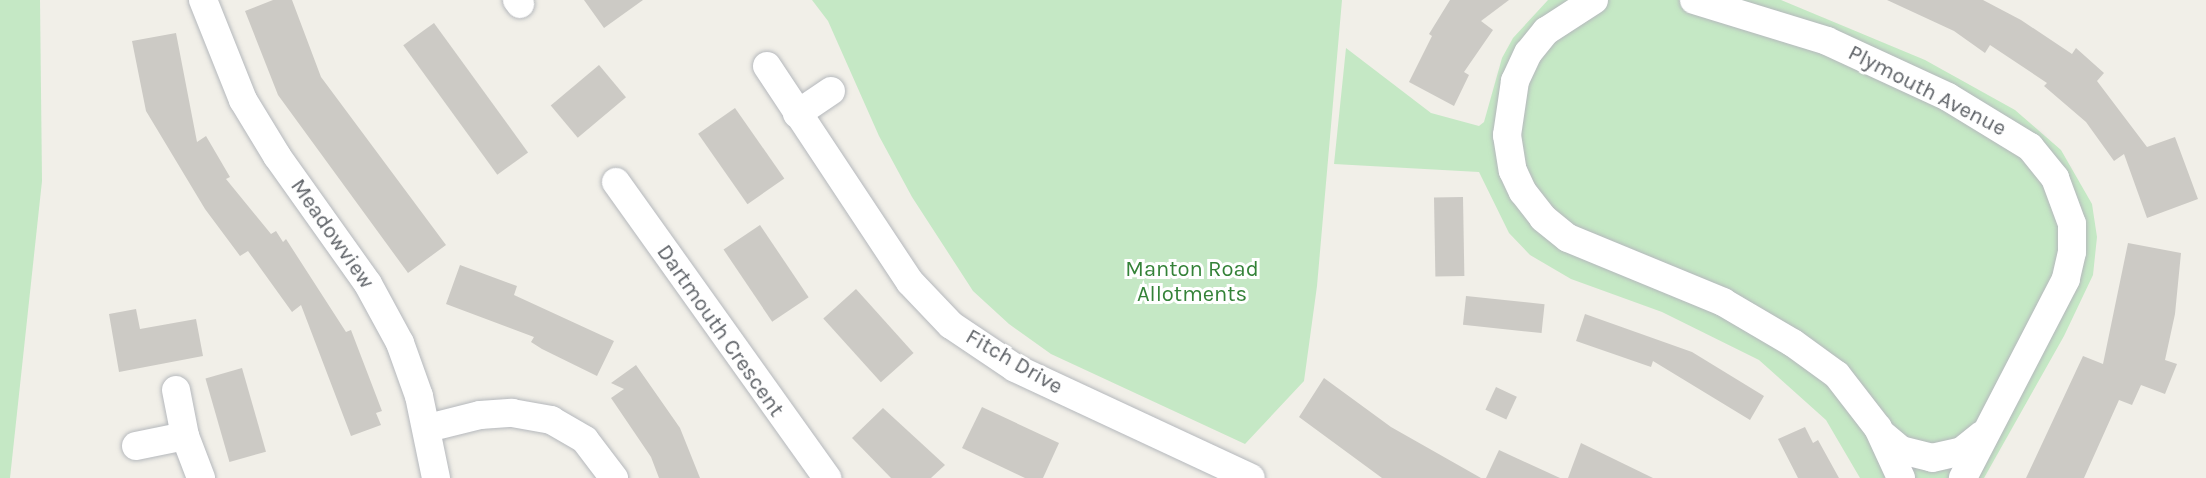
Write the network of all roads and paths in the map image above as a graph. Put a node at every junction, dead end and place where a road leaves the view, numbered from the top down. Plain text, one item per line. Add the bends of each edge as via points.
1 (203, 0) edge
2 (1594, 0) edge
3 (1694, 0) edge
4 (767, 66) dead end
5 (831, 91) dead end
6 (797, 114) junction
7 (616, 182) dead end
8 (176, 390) dead end
9 (428, 428) junction
10 (1878, 428) junction
11 (1987, 428) junction
12 (185, 436) junction
13 (136, 446) dead end
14 (201, 478) edge
15 (436, 478) edge
16 (614, 478) edge
17 (827, 478) edge
18 (1251, 478) edge
19 (1901, 478) edge
20 (1963, 478) edge

1 - 9 street, Meadowview via 243,100 380,303 409,363
2 - 10 street, Plymouth Avenue via 1546,31 1528,53 1515,81 1507,142 1513,171 1530,202 1568,238 1723,302 1793,343 1837,375
3 - 11 street, Plymouth Avenue via 1827,41 1948,97 2030,147 2055,178 2072,224 2067,279
4 - 6 street, Fitch Drive
5 - 6 street
6 - 18 street, Fitch Drive via 910,282 951,325 1015,368
7 - 17 street, Dartmouth Crescent
8 - 12 street
9 - 15 street, Meadowview
9 - 16 street via 480,415 512,413 551,420 585,440
10 - 11 street, Plymouth Avenue via 1901,450 1932,458 1962,451
10 - 19 street, Plymouth Avenue
11 - 20 street, Plymouth Avenue
12 - 13 street
12 - 14 street

